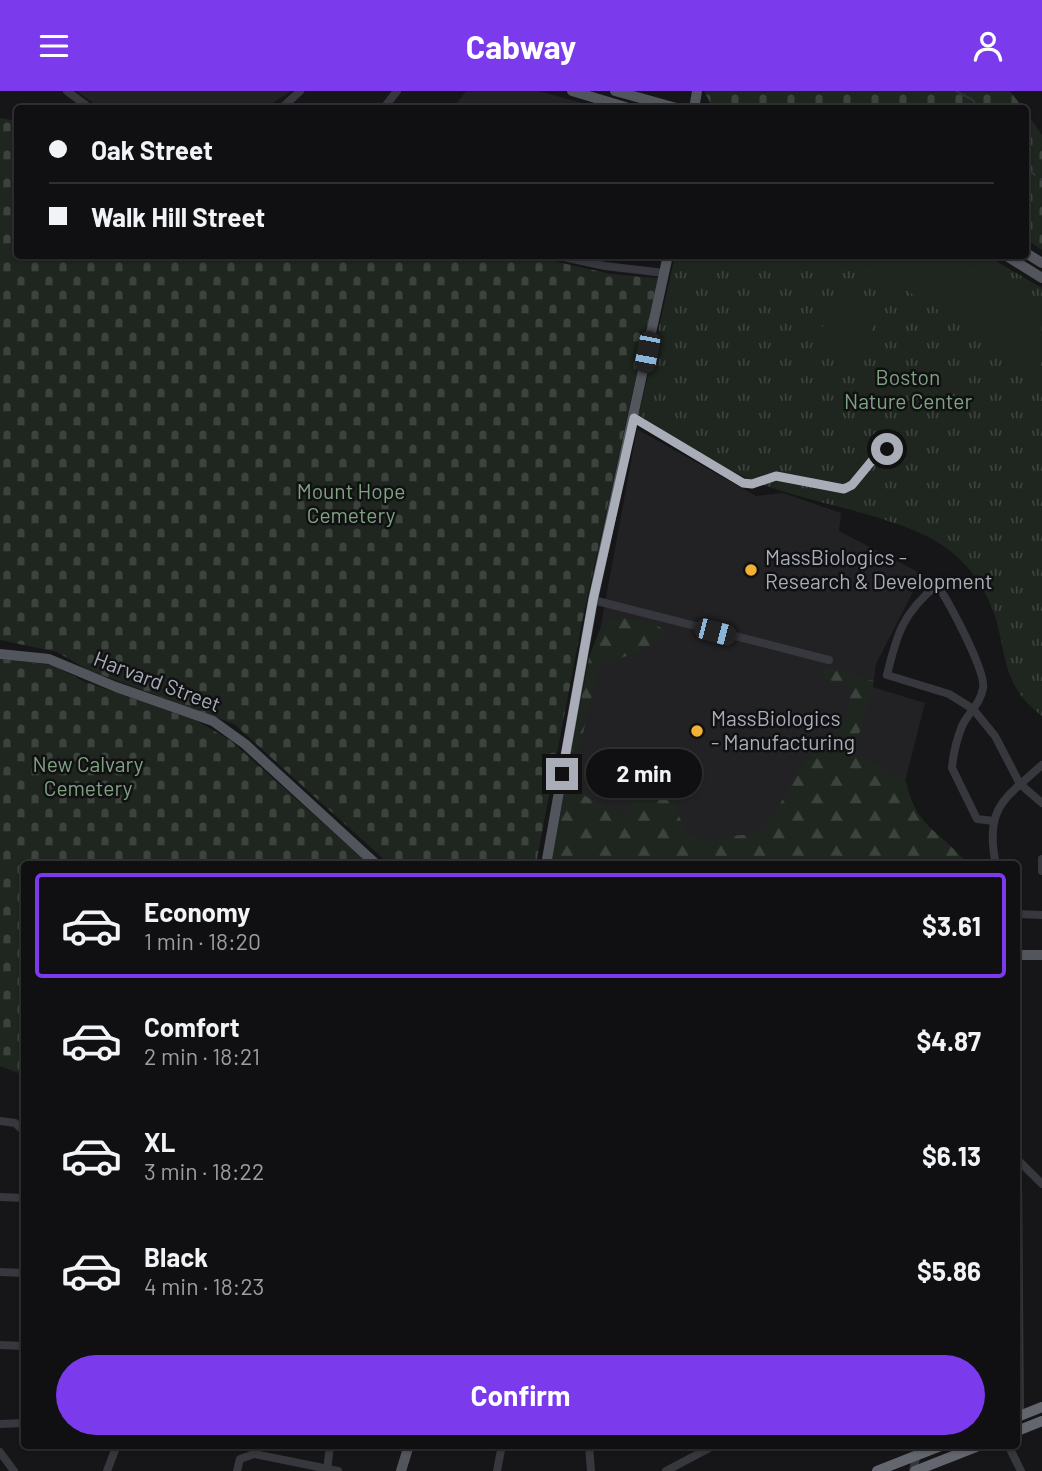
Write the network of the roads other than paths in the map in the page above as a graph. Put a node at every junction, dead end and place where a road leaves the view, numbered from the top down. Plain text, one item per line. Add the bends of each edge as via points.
1 (67, 91) edge
2 (300, 91) edge
3 (397, 91) edge
4 (572, 91) edge
5 (615, 91) edge
6 (85, 105) edge
7 (285, 105) edge
8 (386, 105) edge
9 (619, 105) edge
10 (666, 105) edge
11 (572, 259) edge
12 (667, 259) edge
13 (1011, 259) edge
14 (664, 273) junction
15 (1042, 278) edge
16 (634, 418) junction
17 (901, 457) dead end
18 (593, 600) junction
19 (0, 654) edge
20 (829, 660) dead end
21 (973, 709) junction
22 (1042, 765) edge
23 (1020, 784) junction
24 (1042, 803) edge
25 (994, 821) junction
26 (1042, 859) edge
27 (373, 861) edge
28 (547, 861) edge
29 (995, 861) edge
30 (1042, 871) edge
31 (1020, 914) edge
32 (1042, 915) edge
33 (1020, 955) edge
34 (1042, 955) edge
35 (0, 1121) edge
36 (21, 1128) edge
37 (1020, 1162) edge
38 (1042, 1184) edge
39 (0, 1197) edge
40 (21, 1198) edge
41 (0, 1272) edge
42 (21, 1273) edge
43 (0, 1345) edge
44 (21, 1346) edge
45 (1042, 1408) edge
46 (1020, 1416) edge
47 (1042, 1420) edge
48 (21, 1423) edge
49 (0, 1424) edge
50 (1020, 1430) edge
51 (115, 1449) edge
52 (330, 1449) edge
53 (408, 1449) edge
54 (501, 1449) edge
55 (589, 1449) edge
56 (707, 1449) edge
57 (971, 1449) edge
58 (1010, 1449) edge
59 (918, 1451) edge
60 (0, 1452) edge
61 (327, 1470) edge
62 (13, 1471) edge
63 (107, 1471) edge
64 (237, 1471) edge
65 (338, 1471) edge
66 (401, 1471) edge
67 (496, 1471) edge
68 (591, 1471) edge
69 (666, 1471) edge
70 (877, 1471) edge
71 (914, 1471) edge
72 (1021, 1471) edge

1 - 6 street
2 - 7 street
3 - 8 street
4 - 9 main road
5 - 10 main road
11 - 14 street
12 - 14 main road
13 - 15 main road
14 - 16 main road
16 - 17 street via 743,483 776,476 838,490 852,485 880,451 887,449
16 - 18 main road
18 - 20 street
18 - 28 main road
19 - 27 main road, Harvard Street via 49,659 213,721 245,744
21 - 21 street via 949,694 887,675 902,622 915,603 937,586 953,611 984,684
21 - 23 street via 995,736
21 - 25 street via 962,725 952,768 977,819
22 - 23 street
23 - 24 street
23 - 25 street via 998,804
25 - 29 street
26 - 30 street
31 - 32 street
33 - 34 main road
35 - 36 street
37 - 38 street
39 - 40 street
41 - 42 street
43 - 44 street
45 - 46 highway
47 - 50 highway
48 - 49 street
51 - 63 street
52 - 61 street
53 - 66 main road
54 - 67 street
55 - 68 street
56 - 69 street
57 - 71 highway
58 - 72 street
59 - 70 highway
59 - 71 street
60 - 62 street
61 - 64 street via 248,1454 240,1459
61 - 65 street

